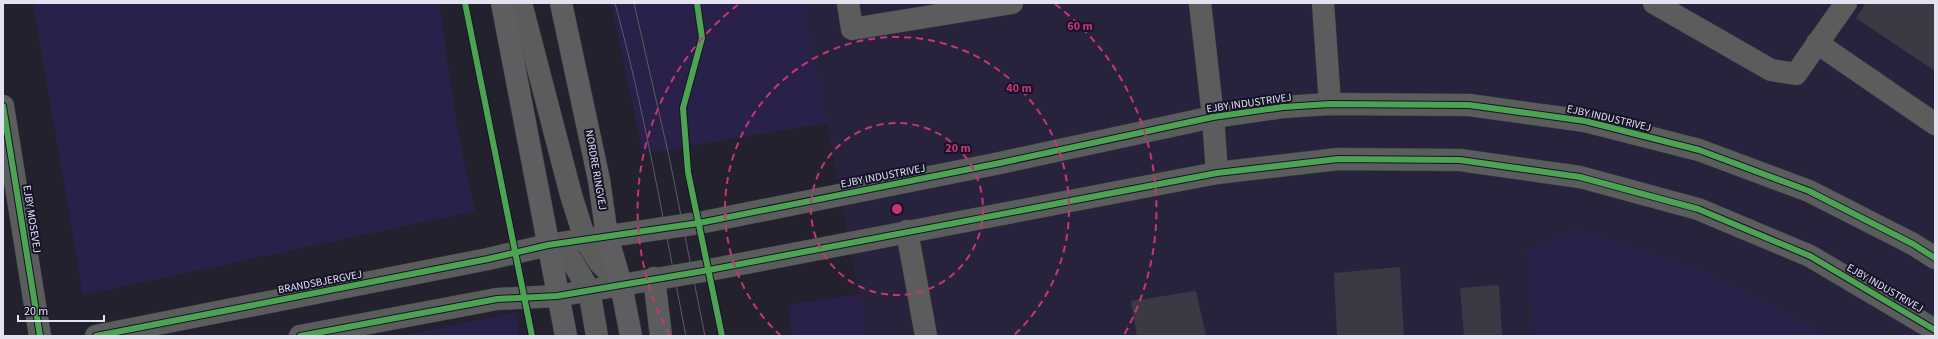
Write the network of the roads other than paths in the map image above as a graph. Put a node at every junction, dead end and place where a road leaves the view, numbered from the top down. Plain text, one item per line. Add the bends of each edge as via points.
1 (502, 3) edge
2 (521, 3) edge
3 (561, 3) edge
4 (848, 3) edge
5 (1012, 3) edge
6 (1200, 3) edge
7 (1323, 3) edge
8 (1654, 3) edge
9 (1846, 3) edge
10 (1817, 43) junction
11 (1330, 104) junction
12 (3, 106) edge
13 (1214, 117) junction
14 (1935, 124) edge
15 (1217, 173) junction
16 (907, 231) junction
17 (607, 236) junction
18 (585, 239) junction
19 (548, 245) junction
20 (1935, 258) edge
21 (654, 278) junction
22 (621, 284) junction
23 (589, 290) junction
24 (557, 296) junction
25 (1935, 330) edge
26 (40, 336) edge
27 (96, 336) edge
28 (300, 336) edge
29 (566, 336) edge
30 (597, 336) edge
31 (631, 336) edge
32 (661, 336) edge
33 (926, 336) edge

1 - 19 main road
2 - 18 street
3 - 17 main road, NORDRE RINGVEJ via 599,180
4 - 5 street via 852,29
6 - 13 street
7 - 11 street
8 - 10 street via 1771,70 1796,74
9 - 10 street
10 - 14 street
11 - 13 street, EJBY INDUSTRIVEJ via 1282,107
11 - 20 street, EJBY INDUSTRIVEJ via 1469,105 1586,121 1699,150 1809,191 1913,244
12 - 26 street, EJBY MOSEVEJ
13 - 15 street
13 - 17 street, EJBY INDUSTRIVEJ via 699,223
15 - 16 street, EJBY INDUSTRIVEJ
15 - 25 street, EJBY INDUSTRIVEJ via 1346,159 1460,160 1580,176 1698,209 1810,256
16 - 21 street, EJBY INDUSTRIVEJ via 709,270
16 - 33 street
17 - 18 street, EJBY INDUSTRIVEJ
17 - 22 main road, NORDRE RINGVEJ
18 - 19 street, EJBY INDUSTRIVEJ
18 - 22 street via 600,263
19 - 23 street via 572,261
19 - 24 main road
19 - 27 street, BRANDSBJERGVEJ via 480,261
21 - 22 street, EJBY INDUSTRIVEJ
21 - 32 street
22 - 23 street, EJBY INDUSTRIVEJ
22 - 31 main road, NORDRE RINGVEJ
23 - 24 street, EJBY INDUSTRIVEJ
23 - 30 street
24 - 28 street via 497,299
24 - 29 main road

